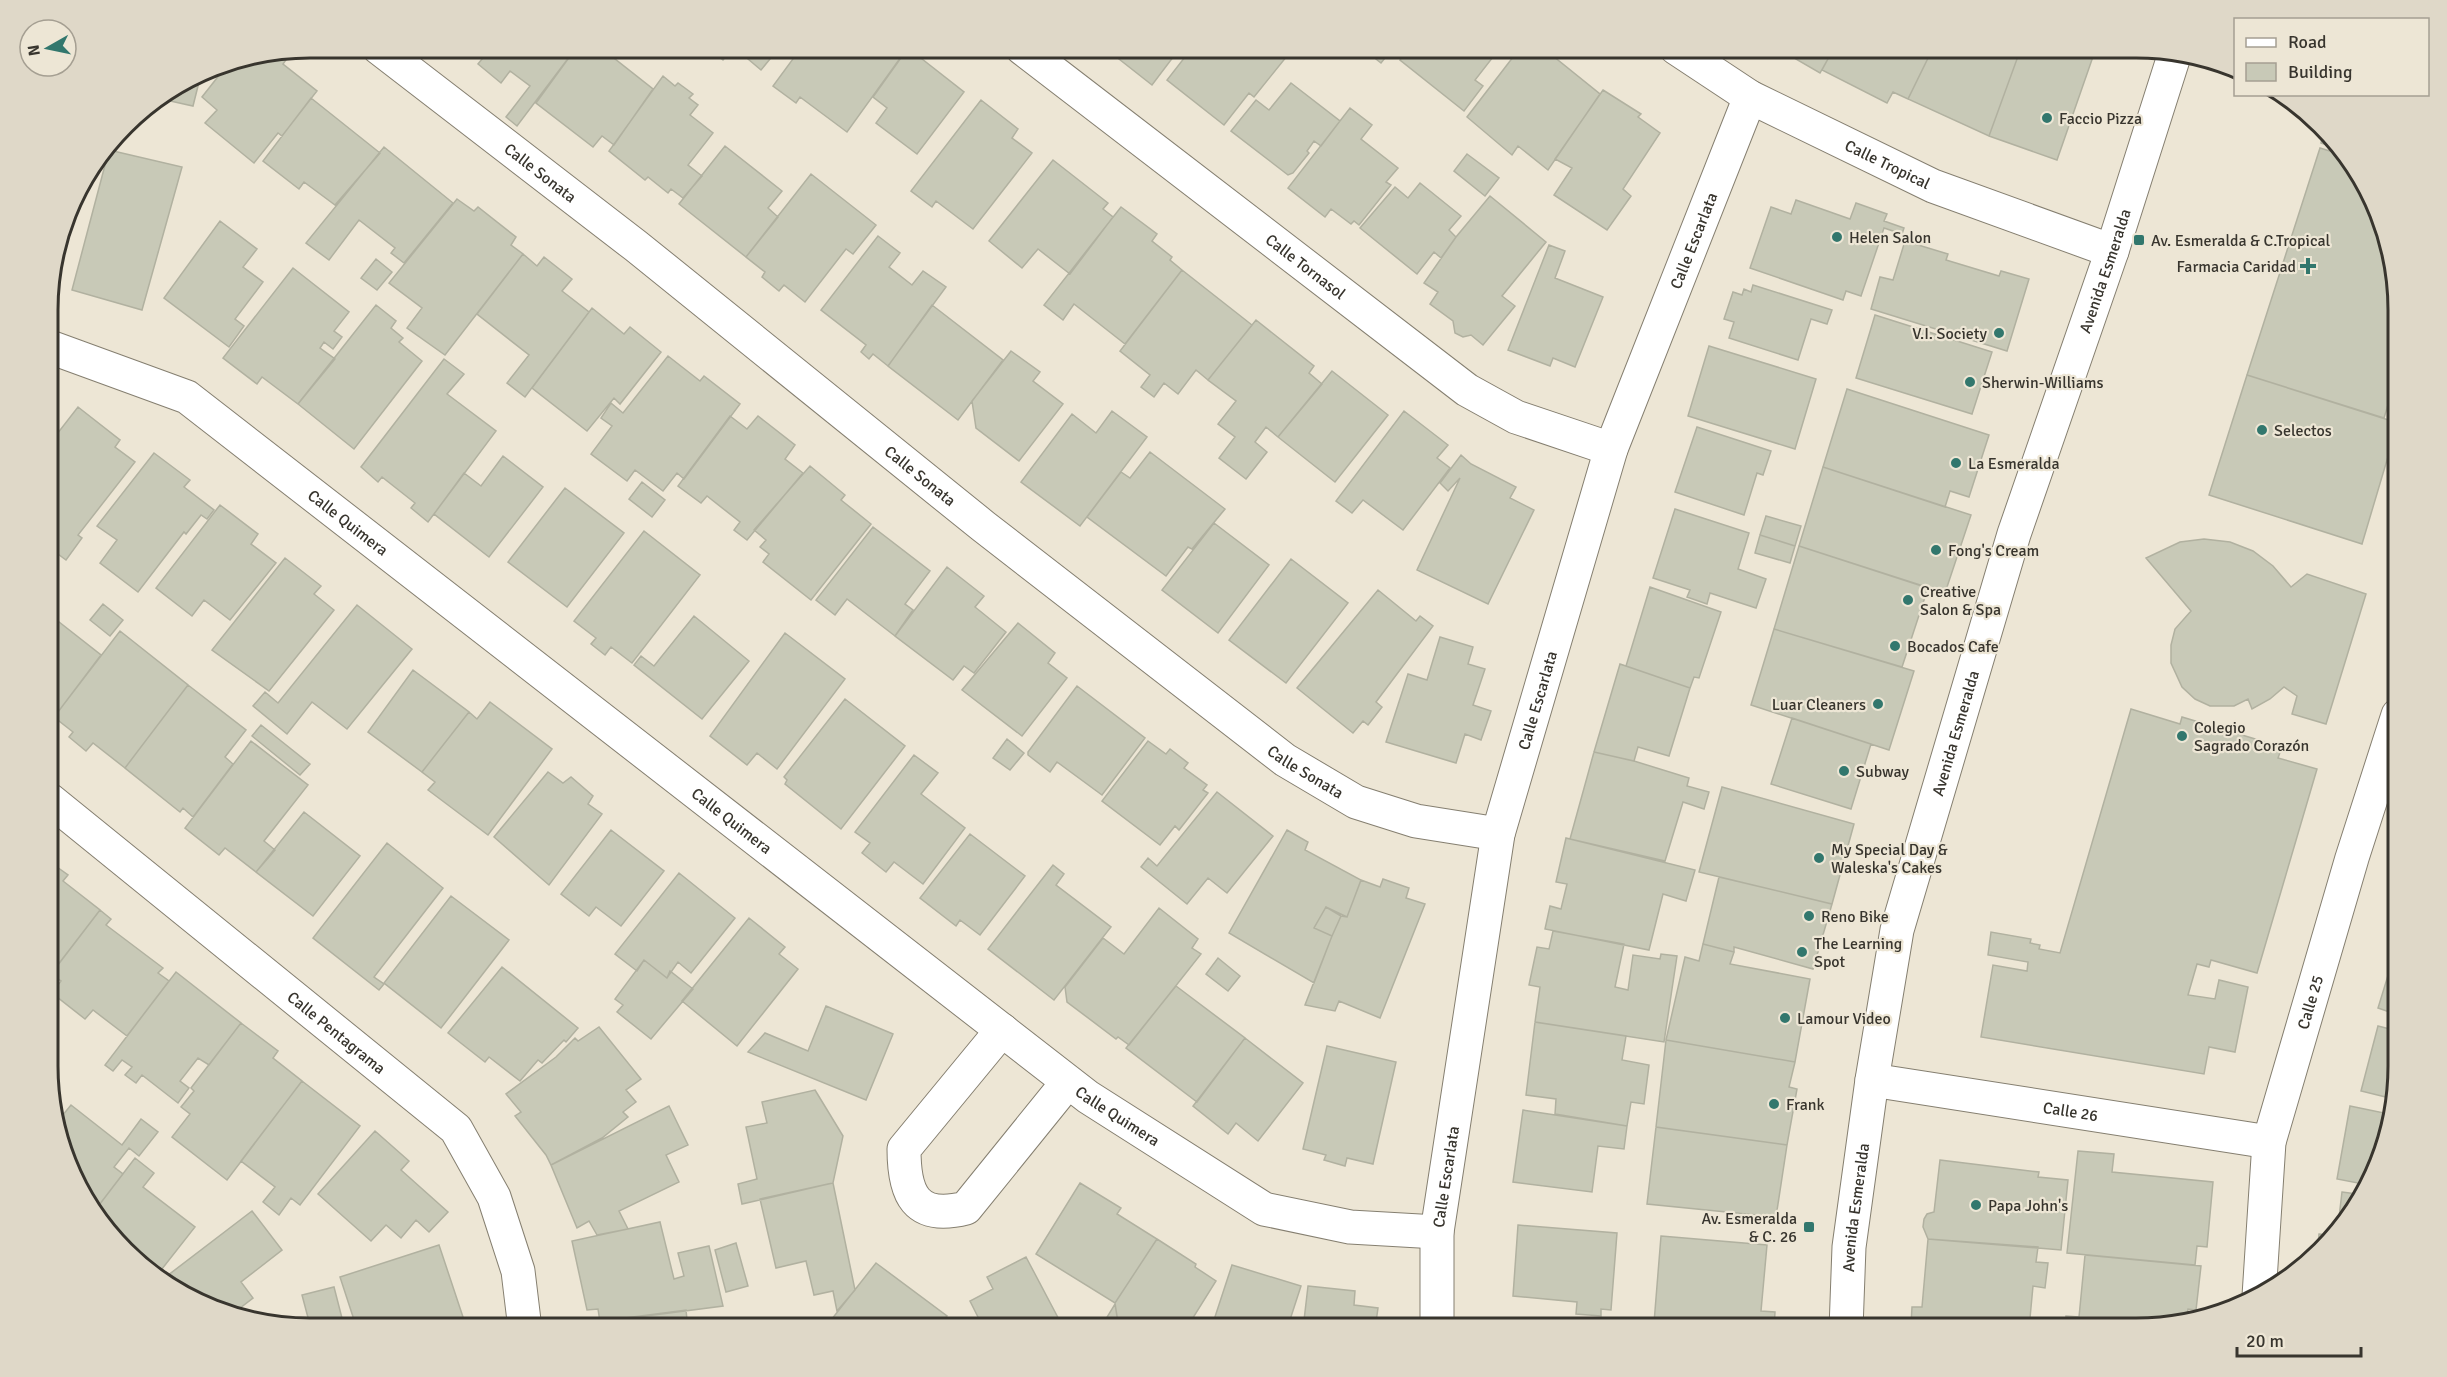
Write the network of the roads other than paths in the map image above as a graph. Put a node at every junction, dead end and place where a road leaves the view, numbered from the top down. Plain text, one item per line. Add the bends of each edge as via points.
1 (393, 58) edge
2 (1035, 58) edge
3 (1691, 58) edge
4 (2172, 61) edge
5 (1750, 97) junction
6 (2112, 250) junction
7 (58, 350) edge
8 (1611, 449) junction
9 (2388, 746) edge
10 (58, 806) edge
11 (1498, 834) junction
12 (1002, 1030) junction
13 (1872, 1080) junction
14 (1067, 1083) junction
15 (2269, 1143) junction
16 (1437, 1232) junction
17 (2260, 1286) edge
18 (524, 1318) edge
19 (1437, 1318) edge
20 (1846, 1318) edge

1 - 11 street, Calle Sonata via 1285,760 1356,802 1416,821
2 - 8 street, Calle Tornasol via 1467,390 1516,417
3 - 5 street, Calle Tropical
4 - 6 street, Avenida Esmeralda
5 - 6 street, Calle Tropical via 1933,186
5 - 8 street, Calle Escarlata
6 - 13 street, Avenida Esmeralda via 2014,534 1933,800 1897,930
7 - 12 street, Calle Quimera via 187,397
8 - 11 street, Calle Escarlata
9 - 15 street, Calle 25
10 - 18 street, Calle Pentagrama via 456,1129 494,1197 518,1271
11 - 16 street, Calle Escarlata
12 - 14 street, Calle Quimera
12 - 14 street via 904,1149 906,1182 920,1206 951,1212 966,1208
13 - 15 street, Calle 26
13 - 20 street, Avenida Esmeralda via 1849,1246
14 - 16 street, Calle Quimera via 1264,1209 1350,1227
15 - 17 street, Calle 25
16 - 19 street, Calle Escarlata

